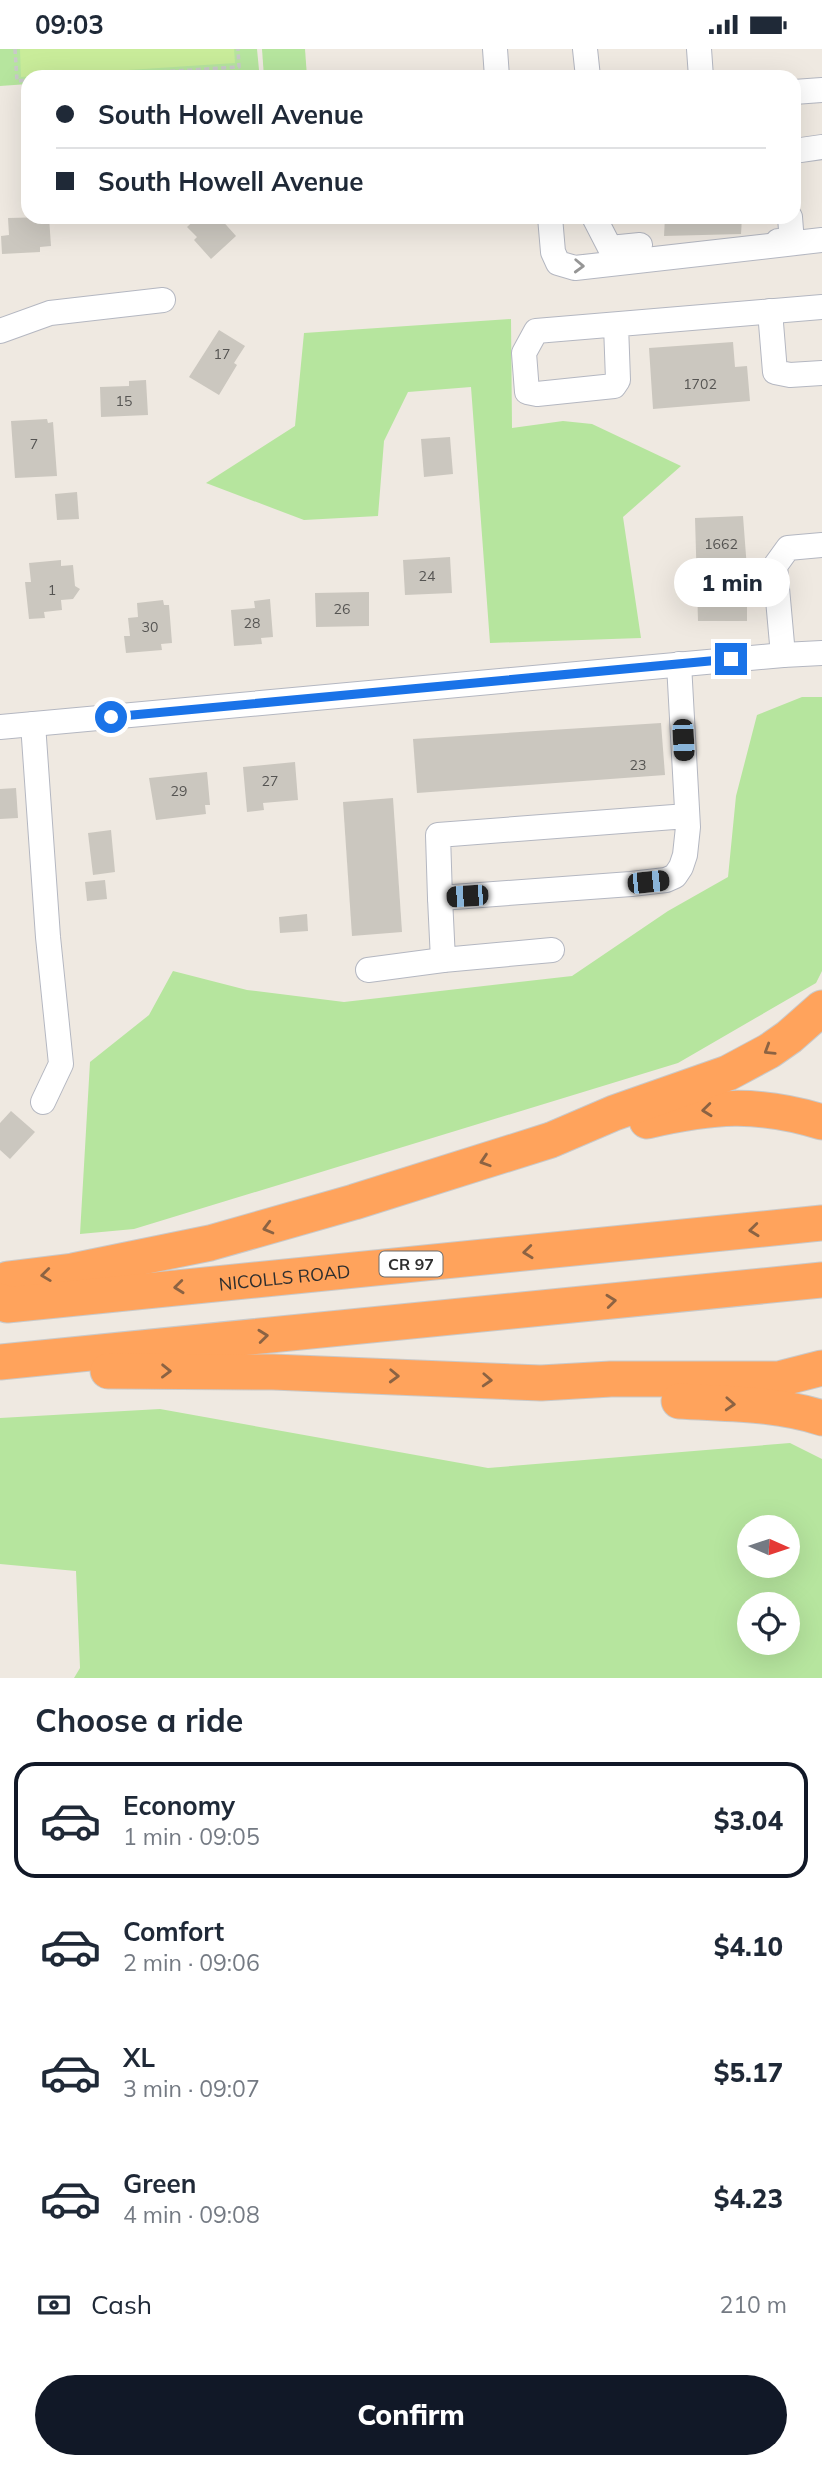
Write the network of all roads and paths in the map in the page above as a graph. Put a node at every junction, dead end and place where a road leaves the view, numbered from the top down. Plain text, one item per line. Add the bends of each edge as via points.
1 (15, 49) edge
2 (238, 49) edge
3 (495, 49) edge
4 (585, 49) edge
5 (699, 49) edge
6 (190, 70) edge
7 (496, 70) edge
8 (587, 70) edge
9 (700, 70) edge
10 (21, 81) edge
11 (822, 90) edge
12 (801, 92) edge
13 (822, 147) edge
14 (801, 150) edge
15 (551, 224) edge
16 (598, 224) edge
17 (791, 224) edge
18 (822, 240) edge
19 (792, 243) junction
20 (163, 300) dead end
21 (822, 307) edge
22 (770, 311) junction
23 (616, 325) dead end
24 (0, 331) edge
25 (822, 373) edge
26 (822, 545) edge
27 (822, 653) edge
28 (783, 655) junction
29 (679, 664) junction
30 (33, 724) junction
31 (0, 727) edge
32 (687, 816) junction
33 (440, 898) junction
34 (552, 950) dead end
35 (443, 960) junction
36 (368, 970) dead end
37 (822, 1008) edge
38 (43, 1102) dead end
39 (822, 1122) edge
40 (551, 1140) junction
41 (822, 1223) edge
42 (822, 1280) edge
43 (0, 1286) edge
44 (0, 1301) edge
45 (0, 1362) edge
46 (822, 1368) edge
47 (0, 1372) edge
48 (541, 1383) junction
49 (822, 1418) edge

1 - 10 path via 17,81
2 - 6 path via 239,67
3 - 7 street
4 - 8 street
5 - 9 street
11 - 12 street
13 - 14 street
15 -> 19 street via 558,263 575,268
16 - 19 street via 610,248 754,238
17 - 19 street
18 - 19 street
20 - 24 street via 50,313
21 - 22 street
22 - 23 street
22 - 25 street via 775,372
26 - 28 street via 788,548 775,566
27 - 28 street
28 - 29 street
29 - 30 street
29 - 32 street
30 - 31 street
30 - 38 street via 61,1064
32 - 33 street via 681,867 666,880
32 - 33 street via 438,835
33 - 35 street
34 - 35 street
35 - 36 street
37 -> 40 highway via 769,1051 728,1073
39 -> 40 highway via 774,1110 730,1107
40 -> 43 highway via 210,1243 86,1269 8,1279
41 -> 44 highway, NICOLLS ROAD / CR 97 via 35,1302
45 -> 42 highway
46 - 48 highway via 779,1379
47 -> 48 highway via 273,1372
48 -> 49 highway via 612,1398 770,1407

